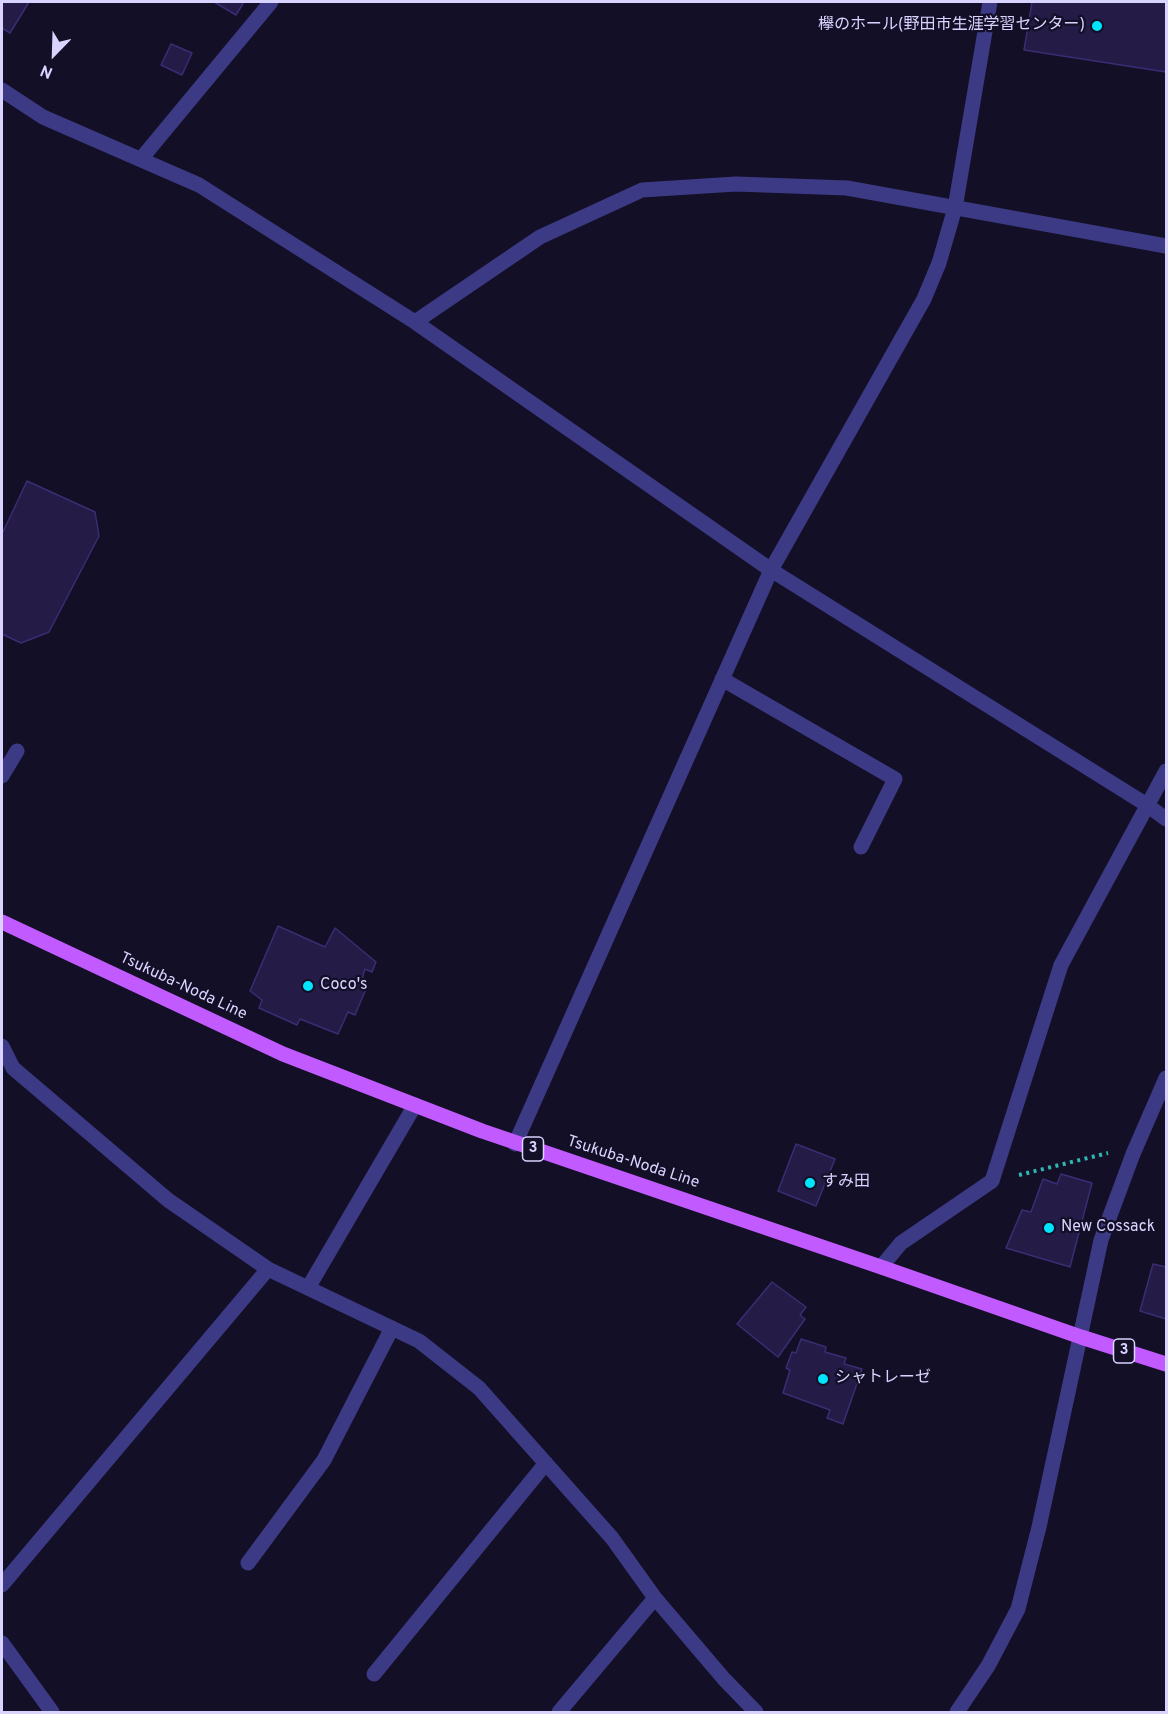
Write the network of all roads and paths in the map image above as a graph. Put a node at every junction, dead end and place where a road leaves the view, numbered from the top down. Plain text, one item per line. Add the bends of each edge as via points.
1 (271, 2) edge
2 (990, 2) edge
3 (2, 90) edge
4 (141, 159) junction
5 (955, 208) junction
6 (1167, 246) edge
7 (415, 322) junction
8 (771, 570) junction
9 (722, 679) junction
10 (17, 751) dead end
11 (1167, 771) edge
12 (2, 776) edge
13 (1147, 805) junction
14 (1167, 819) edge
15 (861, 847) dead end
16 (2, 922) edge
17 (2, 1046) edge
18 (1167, 1078) edge
19 (415, 1105) junction
20 (515, 1143) junction
21 (1133, 1154) junction
22 (992, 1181) junction
23 (881, 1267) junction
24 (268, 1269) junction
25 (308, 1288) junction
26 (393, 1328) junction
27 (1081, 1337) junction
28 (1167, 1364) edge
29 (546, 1463) junction
30 (248, 1563) dead end
31 (2, 1585) edge
32 (655, 1598) junction
33 (2, 1643) edge
34 (374, 1674) dead end
35 (52, 1713) edge
36 (559, 1713) edge
37 (756, 1713) edge
38 (957, 1713) edge

1 - 4 street
2 - 5 street
3 - 4 street via 43,117
4 - 7 street via 199,185
5 - 6 street
5 - 7 street via 847,188 736,184 642,190 540,237
5 - 8 street via 924,299
7 - 8 street
8 - 9 street
8 - 13 street
9 - 15 street via 896,779
9 - 20 street
10 - 12 street
11 - 13 street
13 - 14 street
13 - 22 street via 1061,965
16 - 19 main road, Tsukuba-Noda Line / 3 via 283,1054
17 - 24 street via 13,1068 168,1200
18 - 21 street
19 - 20 main road, Tsukuba-Noda Line / 3
19 - 25 street
20 - 23 main road, Tsukuba-Noda Line / 3
21 - 22 path via 1115,1152
21 - 27 street via 1101,1240
22 - 23 street via 901,1243
23 - 27 main road, Tsukuba-Noda Line / 3
24 - 25 street
24 - 31 street
25 - 26 street
26 - 29 street via 419,1341 480,1388
26 - 30 street via 324,1460
27 - 28 main road, Tsukuba-Noda Line / 3
27 - 38 street via 1018,1609
29 - 32 street via 612,1538
29 - 34 street
32 - 36 street
32 - 37 street
33 - 35 street

